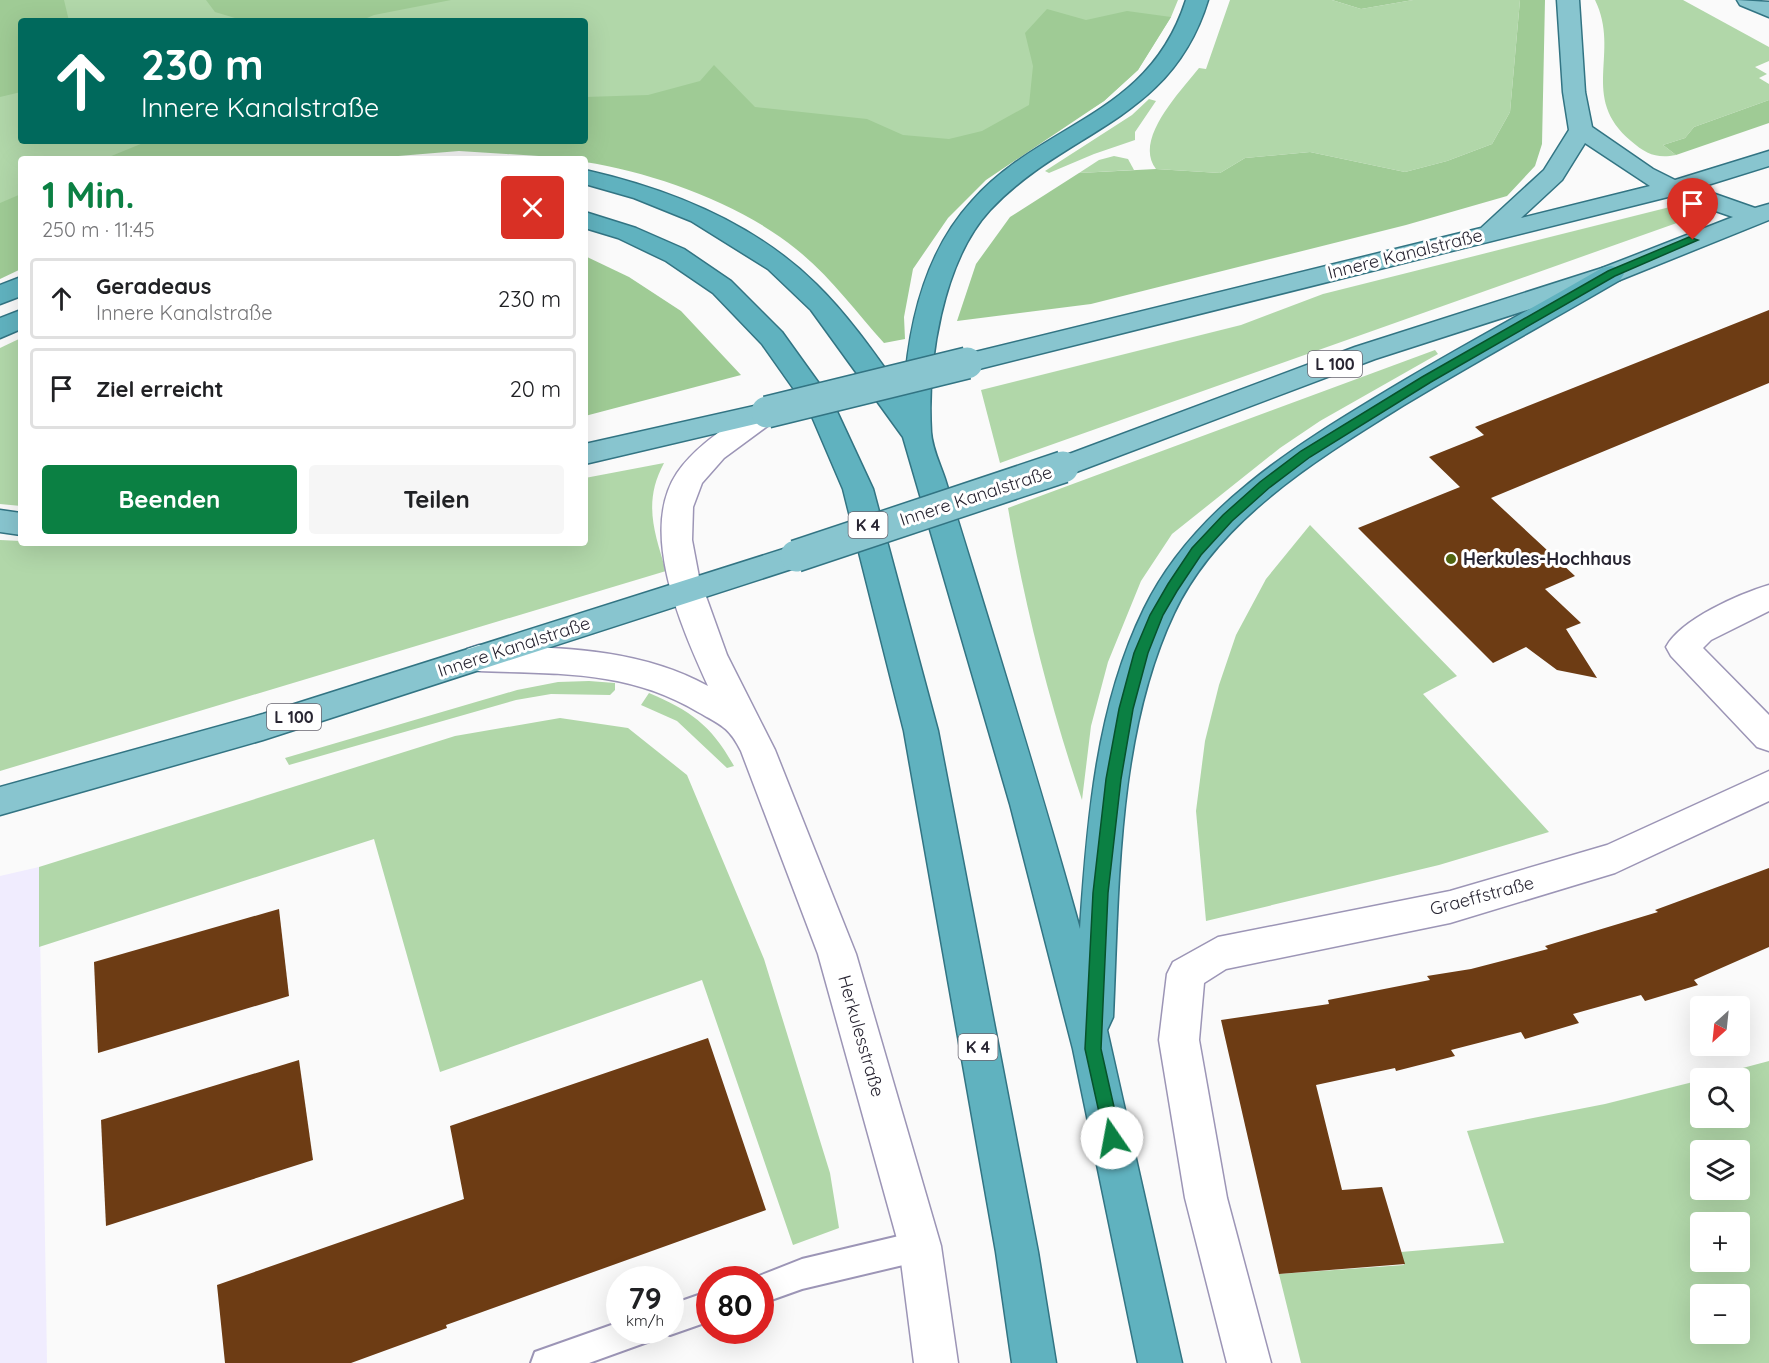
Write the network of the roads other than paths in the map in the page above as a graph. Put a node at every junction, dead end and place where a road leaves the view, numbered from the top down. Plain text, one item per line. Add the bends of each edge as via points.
1 (1197, 0) edge
2 (1568, 0) edge
3 (1748, 0) edge
4 (1769, 11) edge
5 (1581, 130) junction
6 (1769, 158) edge
7 (588, 178) edge
8 (1673, 188) junction
9 (1762, 214) edge
10 (588, 221) edge
11 (1490, 233) junction
12 (1611, 273) junction
13 (18, 287) edge
14 (0, 296) edge
15 (18, 320) edge
16 (0, 329) edge
17 (767, 412) junction
18 (917, 436) junction
19 (588, 453) edge
20 (0, 521) edge
21 (18, 524) edge
22 (686, 592) junction
23 (1769, 597) edge
24 (479, 658) junction
25 (742, 722) junction
26 (1769, 737) edge
27 (1769, 785) edge
28 (0, 801) edge
29 (1093, 1049) junction
30 (920, 1246) junction
31 (774, 1283) edge
32 (606, 1342) edge
33 (546, 1363) edge
34 (936, 1363) edge
35 (1034, 1363) edge
36 (1160, 1363) edge
37 (1249, 1363) edge

1 - 18 highway via 1183,38 1141,89 1000,189 982,204 950,248 936,285 916,390
2 - 5 main road via 1574,92
3 - 4 main road
5 - 8 main road via 1644,174
5 - 11 main road via 1553,175
6 - 8 main road, Innere Kanalstraße
7 - 18 highway via 663,200 761,252 802,285 831,318
8 - 9 main road
8 - 11 main road, Innere Kanalstraße
9 - 12 main road, Innere Kanalstraße / L 100
10 - 35 highway, K 4 via 675,255 722,287 772,338 823,410 858,489 921,731
11 - 17 main road, Innere Kanalstraße, bridge
12 - 22 main road, Innere Kanalstraße / L 100, bridge via 1365,352 1063,467
12 - 29 highway, L 100 via 1305,454 1228,518 1197,552 1173,587 1141,653 1126,709 1100,893
13 - 14 highway
15 - 16 highway
17 - 19 main road, Innere Kanalstraße
17 - 22 street, Herkulesstraße via 707,458 687,480 678,501 677,549
18 - 29 highway via 1028,804
20 - 21 main road
22 - 24 main road, Innere Kanalstraße / L 100
22 - 25 street, Herkulesstraße
23 - 26 street via 1700,631 1682,647
24 - 25 street, L 100 via 602,665 636,671 668,681
24 - 28 main road, Innere Kanalstraße / L 100 via 263,727
25 - 30 street, Herkulesstraße via 758,750 837,954
27 - 37 street, Graeffstraße via 1615,858 1450,907 1218,954 1186,975 1179,1040 1206,1198
29 - 36 highway
30 - 31 lane
30 - 34 street, Herkulesstraße
32 - 33 lane

